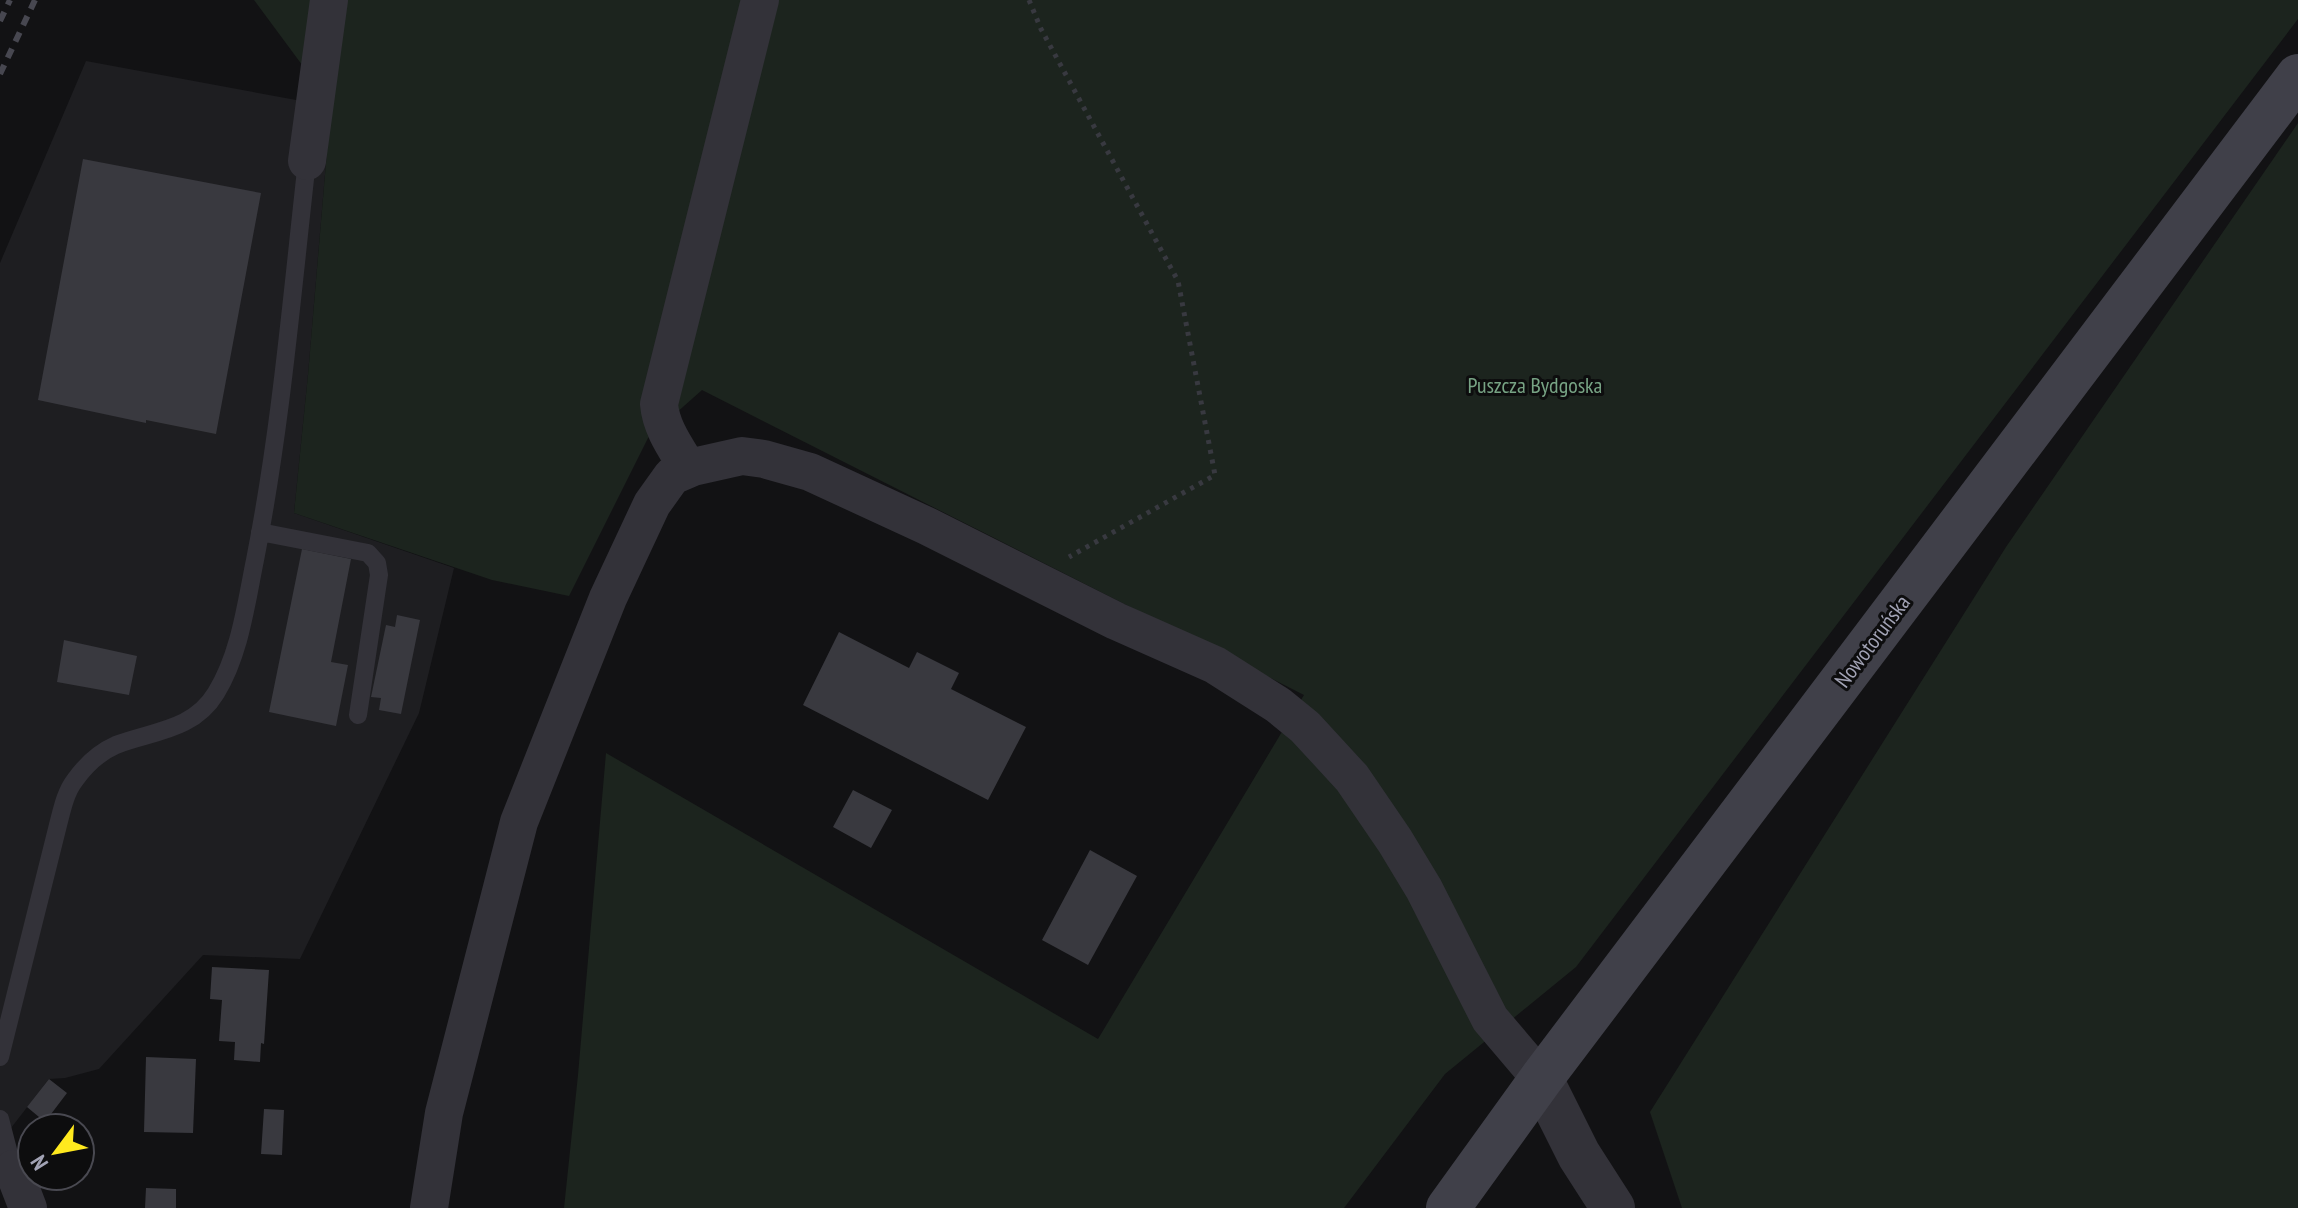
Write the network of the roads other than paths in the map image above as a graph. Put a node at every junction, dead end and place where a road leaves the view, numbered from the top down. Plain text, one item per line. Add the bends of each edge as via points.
1 (329, 0) edge
2 (760, 0) edge
3 (2298, 76) edge
4 (307, 161) joint
5 (688, 468) junction
6 (260, 532) junction
7 (358, 715) dead end
8 (0, 1057) edge
9 (1541, 1079) junction
10 (0, 1119) edge
11 (13, 1169) joint
12 (28, 1208) edge
13 (429, 1208) edge
14 (1448, 1208) edge
15 (1613, 1208) edge

1 - 4 street
2 - 5 street via 659,404 664,425
3 - 9 main road, Nowotoruńska
4 - 6 lane
5 - 9 street via 742,456 810,472 1251,686 1305,727 1352,778 1395,841 1490,1019
5 - 13 street via 672,476 652,504 608,598 519,822 444,1113
6 - 7 lane via 368,553 377,563
6 - 8 lane via 235,650 213,698 174,728 104,751 83,769 66,795
9 - 14 main road, Nowotoruńska
9 - 15 street
10 - 11 lane
11 - 12 street

